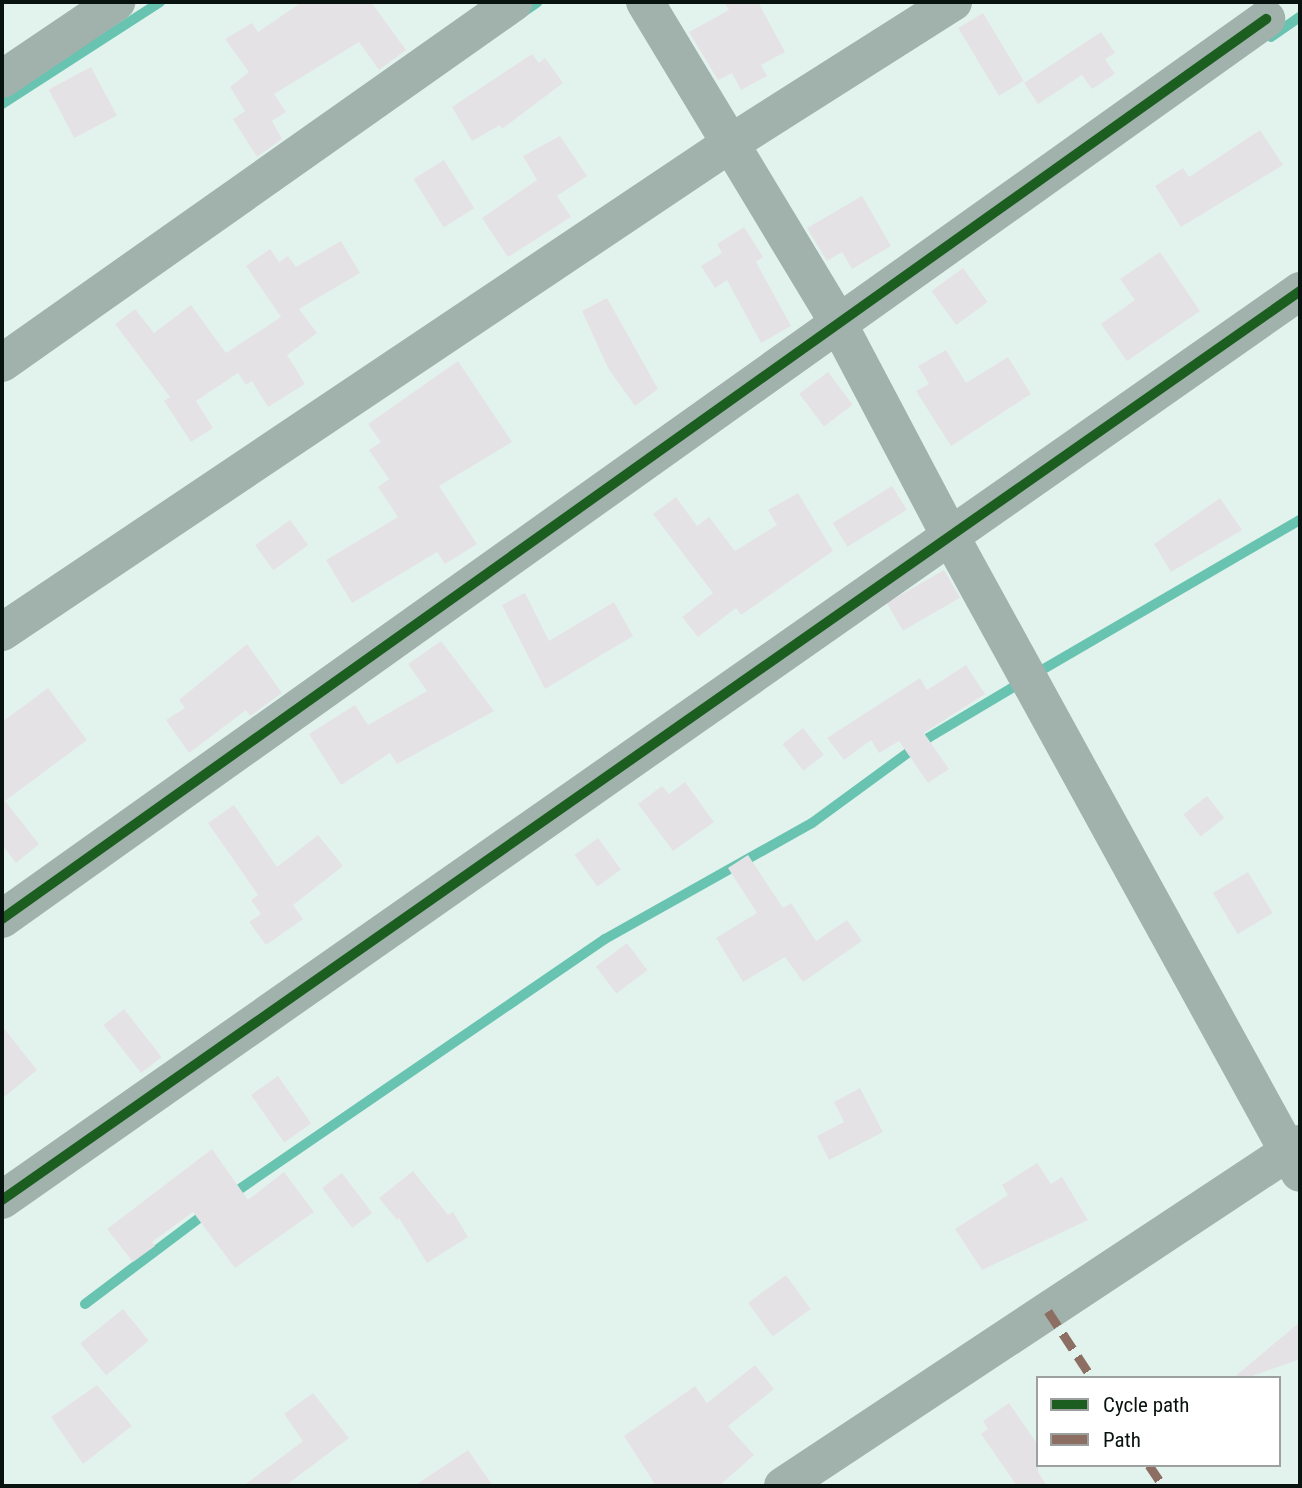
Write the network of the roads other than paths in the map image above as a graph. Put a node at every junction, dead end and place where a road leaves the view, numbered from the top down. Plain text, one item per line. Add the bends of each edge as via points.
1 (116, 2) edge
2 (514, 2) edge
3 (645, 2) edge
4 (953, 2) edge
5 (1266, 19) dead end
6 (2, 79) edge
7 (731, 143) junction
8 (1300, 291) edge
9 (838, 322) junction
10 (2, 363) edge
11 (951, 535) junction
12 (2, 632) edge
13 (2, 919) edge
14 (1297, 1156) edge
15 (2, 1200) edge
16 (783, 1486) edge

1 - 6 street
2 - 10 street
3 - 7 street
4 - 7 street
5 - 9 street
7 - 9 street
7 - 12 street
8 - 11 street
9 - 11 street
9 - 13 street
11 - 14 street
11 - 15 street
14 - 16 street

